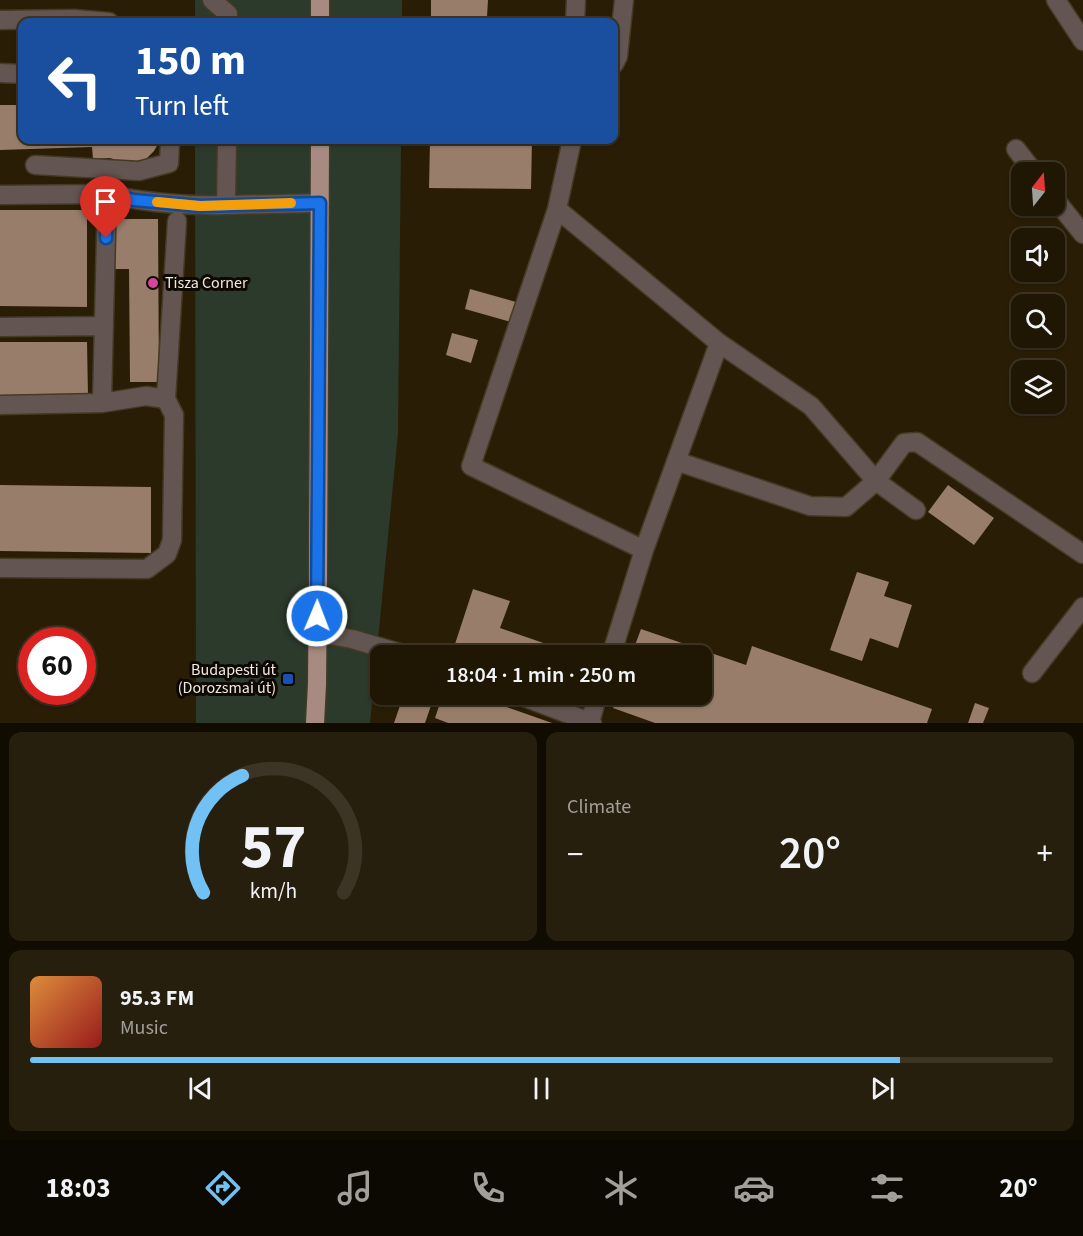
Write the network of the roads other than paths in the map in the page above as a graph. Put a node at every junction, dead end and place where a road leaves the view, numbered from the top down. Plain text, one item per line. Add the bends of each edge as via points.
1 (212, 0) edge
2 (320, 0) edge
3 (576, 0) edge
4 (624, 0) edge
5 (1056, 0) edge
6 (228, 18) edge
7 (320, 18) edge
8 (575, 18) edge
9 (0, 20) edge
10 (18, 20) edge
11 (1083, 41) edge
12 (618, 56) edge
13 (0, 73) edge
14 (18, 74) edge
15 (170, 144) edge
16 (227, 144) edge
17 (320, 144) edge
18 (571, 144) edge
19 (1016, 149) dead end
20 (1026, 162) edge
21 (35, 165) dead end
22 (107, 194) junction
23 (0, 195) edge
24 (320, 203) junction
25 (226, 205) junction
26 (556, 208) junction
27 (1065, 212) edge
28 (177, 222) dead end
29 (1083, 234) edge
30 (104, 326) junction
31 (0, 327) edge
32 (719, 343) junction
33 (166, 399) junction
34 (102, 403) junction
35 (0, 405) edge
36 (676, 461) junction
37 (876, 481) junction
38 (916, 510) dead end
39 (644, 550) junction
40 (1083, 554) edge
41 (0, 568) edge
42 (1083, 607) edge
43 (317, 633) junction
44 (372, 645) edge
45 (614, 645) edge
46 (1032, 673) dead end
47 (317, 684) junction
48 (544, 705) edge
49 (595, 705) edge
50 (315, 723) edge
51 (324, 723) edge
52 (591, 723) edge

1 - 6 lane
2 - 7 main road
3 - 8 lane
4 - 12 lane
5 - 11 lane
9 - 10 lane
13 - 14 lane
15 - 21 lane via 169,163 139,171
16 - 25 lane
17 - 24 main road
18 - 26 lane
19 - 20 lane
22 - 23 lane
22 - 25 lane via 134,200
22 - 30 lane
24 - 25 lane
24 - 43 main road
26 - 32 lane
26 - 39 lane via 471,466
27 - 29 lane
28 - 33 lane
30 - 31 lane
30 - 34 lane
32 - 36 lane
32 - 37 lane via 811,406
33 - 34 lane via 146,396
33 - 41 lane via 174,416 172,540 167,554 147,569
34 - 35 lane
36 - 37 lane via 810,506 846,507
36 - 39 lane
37 - 38 lane
37 - 40 lane via 904,443 917,442
39 - 45 lane
42 - 46 lane
43 - 44 lane
43 - 47 main road
47 - 50 main road
47 - 51 main road
48 - 52 lane
49 - 52 lane

